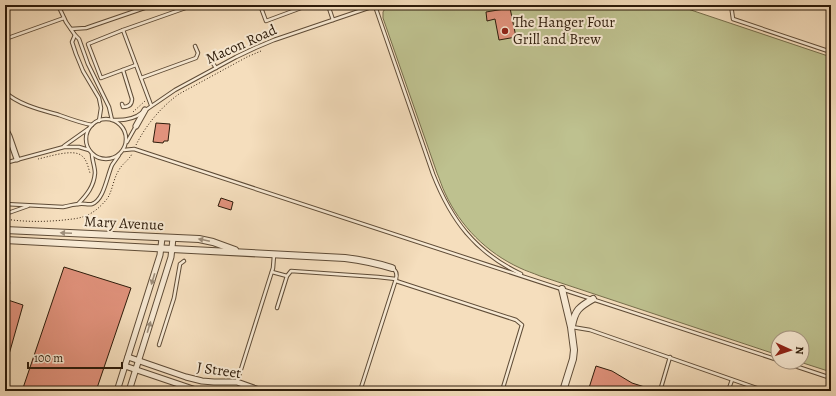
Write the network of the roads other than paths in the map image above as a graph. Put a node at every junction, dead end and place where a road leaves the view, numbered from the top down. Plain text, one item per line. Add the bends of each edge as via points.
1 (58, 5) edge
2 (153, 5) edge
3 (194, 5) edge
4 (260, 5) edge
5 (309, 5) edge
6 (328, 5) edge
7 (376, 5) edge
8 (731, 5) edge
9 (64, 18) junction
10 (333, 20) junction
11 (71, 29) junction
12 (123, 30) junction
13 (75, 35) junction
14 (5, 38) edge
15 (195, 46) dead end
16 (831, 52) edge
17 (209, 57) dead end
18 (136, 65) junction
19 (216, 68) junction
20 (123, 70) junction
21 (141, 78) junction
22 (5, 92) edge
23 (122, 104) dead end
24 (151, 105) junction
25 (145, 110) junction
26 (113, 120) junction
27 (99, 121) junction
28 (91, 126) junction
29 (136, 126) joint
30 (5, 129) edge
31 (126, 144) junction
32 (64, 146) junction
33 (89, 150) junction
34 (124, 150) junction
35 (92, 154) junction
36 (120, 155) junction
37 (17, 160) junction
38 (5, 164) edge
39 (5, 204) edge
40 (78, 204) junction
41 (30, 206) junction
42 (5, 213) edge
43 (5, 230) edge
44 (162, 238) junction
45 (173, 238) junction
46 (5, 240) edge
47 (161, 249) junction
48 (172, 249) junction
49 (241, 252) junction
50 (274, 254) junction
51 (184, 261) dead end
52 (392, 268) joint
53 (272, 272) junction
54 (287, 276) junction
55 (531, 279) junction
56 (396, 280) junction
57 (562, 289) junction
58 (593, 299) junction
59 (277, 308) dead end
60 (571, 327) junction
61 (159, 345) dead end
62 (128, 357) junction
63 (670, 357) junction
64 (770, 357) edge
65 (139, 361) junction
66 (125, 366) junction
67 (136, 370) junction
68 (807, 370) edge
69 (831, 378) edge
70 (732, 380) junction
71 (237, 382) junction
72 (563, 390) edge
73 (117, 391) edge
74 (129, 391) edge
75 (199, 391) edge
76 (262, 391) edge
77 (360, 391) edge
78 (502, 391) edge
79 (573, 391) edge
80 (660, 391) edge
81 (728, 391) edge
82 (765, 391) edge

1 - 9 lane
2 - 11 lane via 86,28
3 - 12 lane
4 - 5 lane via 266,21
6 - 10 lane
7 - 10 lane, Macon Road
7 - 55 lane via 433,174 449,209 468,235 492,257
8 - 16 lane via 733,19
9 - 11 lane
9 - 14 lane
10 - 19 lane, Macon Road via 255,48
11 - 13 lane
12 - 18 lane
12 - 20 lane via 88,44 100,78
13 - 26 lane via 79,39
13 - 27 lane via 72,42 76,54 99,98
15 - 21 lane via 198,53 196,58
17 - 19 lane
18 - 20 lane
18 - 21 lane
19 - 24 lane, Macon Road
20 - 23 lane via 132,102 126,107
21 - 24 lane
22 - 28 lane via 21,102
24 - 25 lane, Macon Road
25 - 26 lane, Macon Road via 130,119
25 - 29 street, Macon Road
26 - 27 lane
26 - 31 lane via 126,132
27 - 28 lane
28 - 32 lane
28 - 33 lane via 86,139
29 - 31 lane, Macon Road
30 - 37 street
31 - 34 lane
32 - 33 lane
32 - 37 lane
33 - 35 lane
34 - 36 lane
34 - 55 lane via 134,149
35 - 36 lane via 109,160
35 - 40 lane via 95,173 92,185
36 - 40 lane via 112,165 105,188 94,203
37 - 38 lane
39 - 41 lane
40 - 41 lane via 64,207
41 - 42 lane
44 -> 43 street, Mary Avenue
44 - 45 street, Mary Avenue
44 - 47 street
45 - 48 street
49 -> 45 street, Mary Avenue via 199,239
46 - 47 street, Mary Avenue
47 - 48 street, Mary Avenue
47 -> 62 street
48 - 49 street, Mary Avenue
65 -> 48 street
49 - 50 street, Mary Avenue
50 - 52 street, Mary Avenue via 345,258
50 - 53 lane
51 - 61 lane via 180,264 174,298
52 - 56 lane via 397,274
53 - 54 lane
53 - 71 lane
54 - 56 lane via 291,271
54 - 59 lane
55 - 57 lane
56 - 77 lane
56 - 78 lane via 516,320 522,325
57 - 58 lane
57 - 60 street
58 - 60 street via 574,314
58 - 64 lane
60 - 63 lane via 590,330
60 - 72 street via 573,360
62 - 65 street, J Street
62 - 66 street
63 - 70 lane
63 - 80 lane
65 - 67 street
65 - 71 street, J Street via 202,381
66 - 67 street, J Street
66 - 73 street
67 - 74 street
67 - 75 street, J Street
68 - 69 lane
70 - 81 lane
70 - 82 lane
71 - 76 street, J Street
72 - 79 lane

